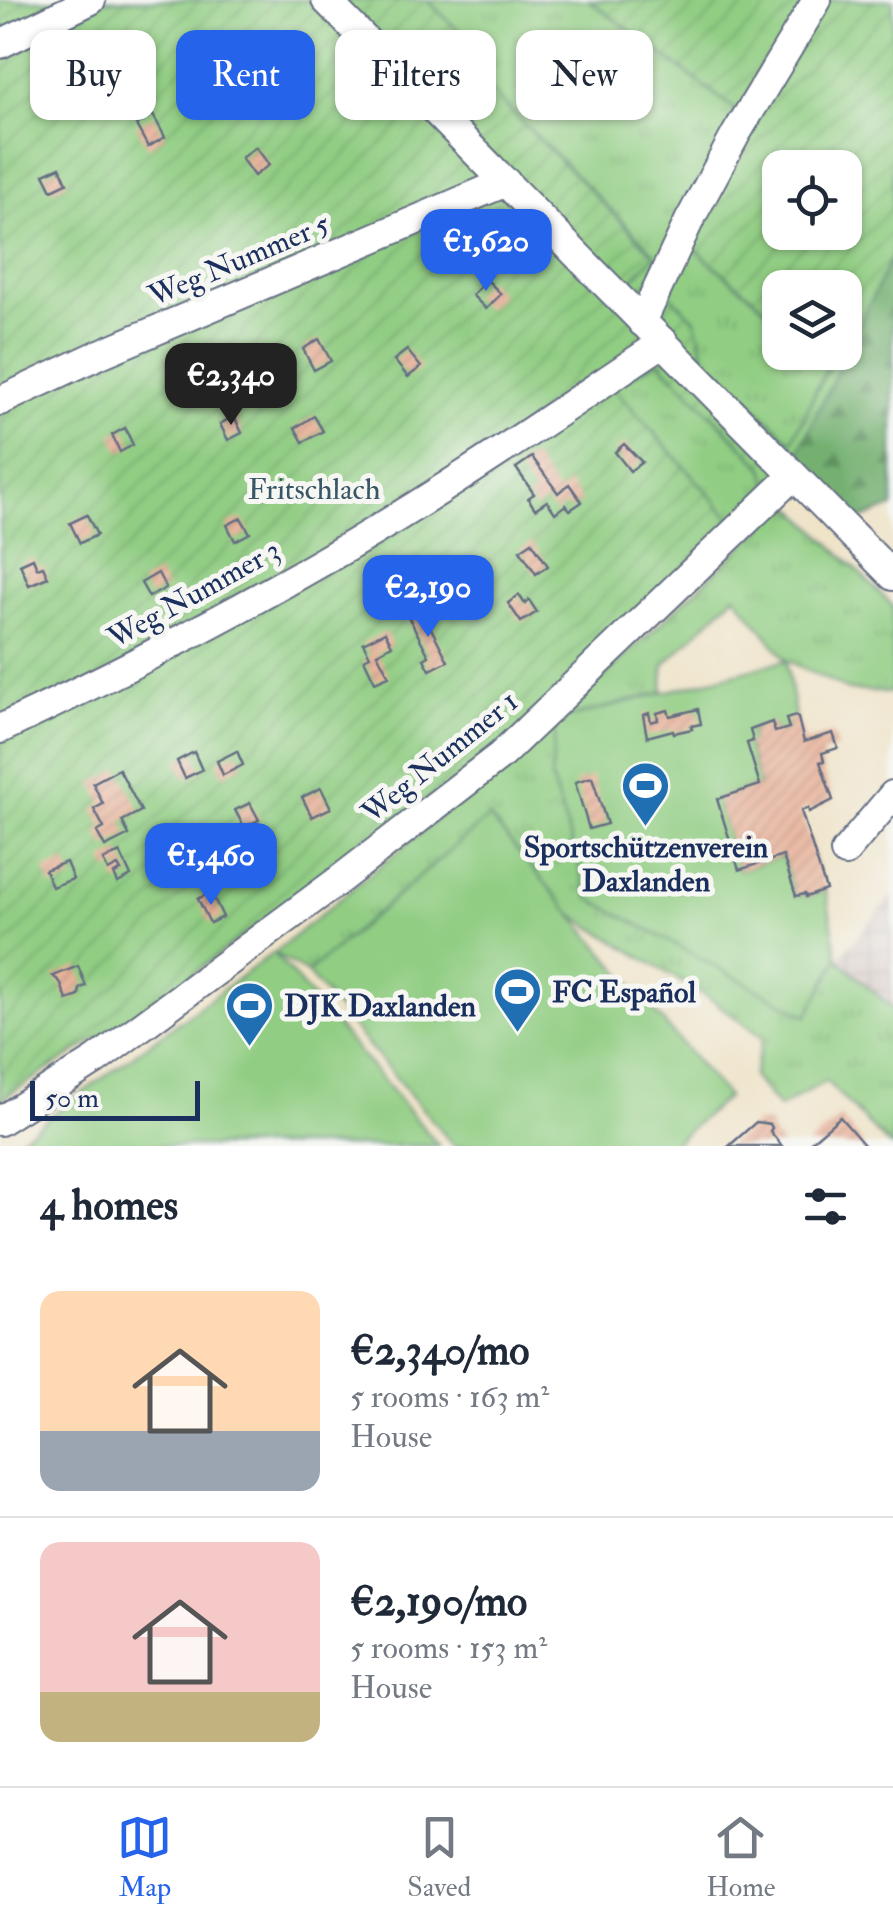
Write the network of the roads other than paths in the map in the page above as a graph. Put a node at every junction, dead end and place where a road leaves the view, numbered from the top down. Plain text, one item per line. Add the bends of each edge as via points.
1 (91, 0) edge
2 (326, 0) edge
3 (816, 0) edge
4 (0, 44) edge
5 (506, 182) junction
6 (642, 322) junction
7 (664, 342) junction
8 (0, 401) edge
9 (793, 476) junction
10 (893, 576) edge
11 (0, 729) edge
12 (893, 796) edge
13 (845, 852) dead end
14 (0, 1121) edge

1 - 4 street
2 - 5 street
3 - 6 street via 736,134
5 - 6 street
5 - 8 street, Weg Nummer 5
6 - 7 street
7 - 9 street
7 - 11 street, Weg Nummer 3 via 352,545
9 - 10 street
9 - 14 street, Weg Nummer 1 via 500,756 96,1060
12 - 13 street

